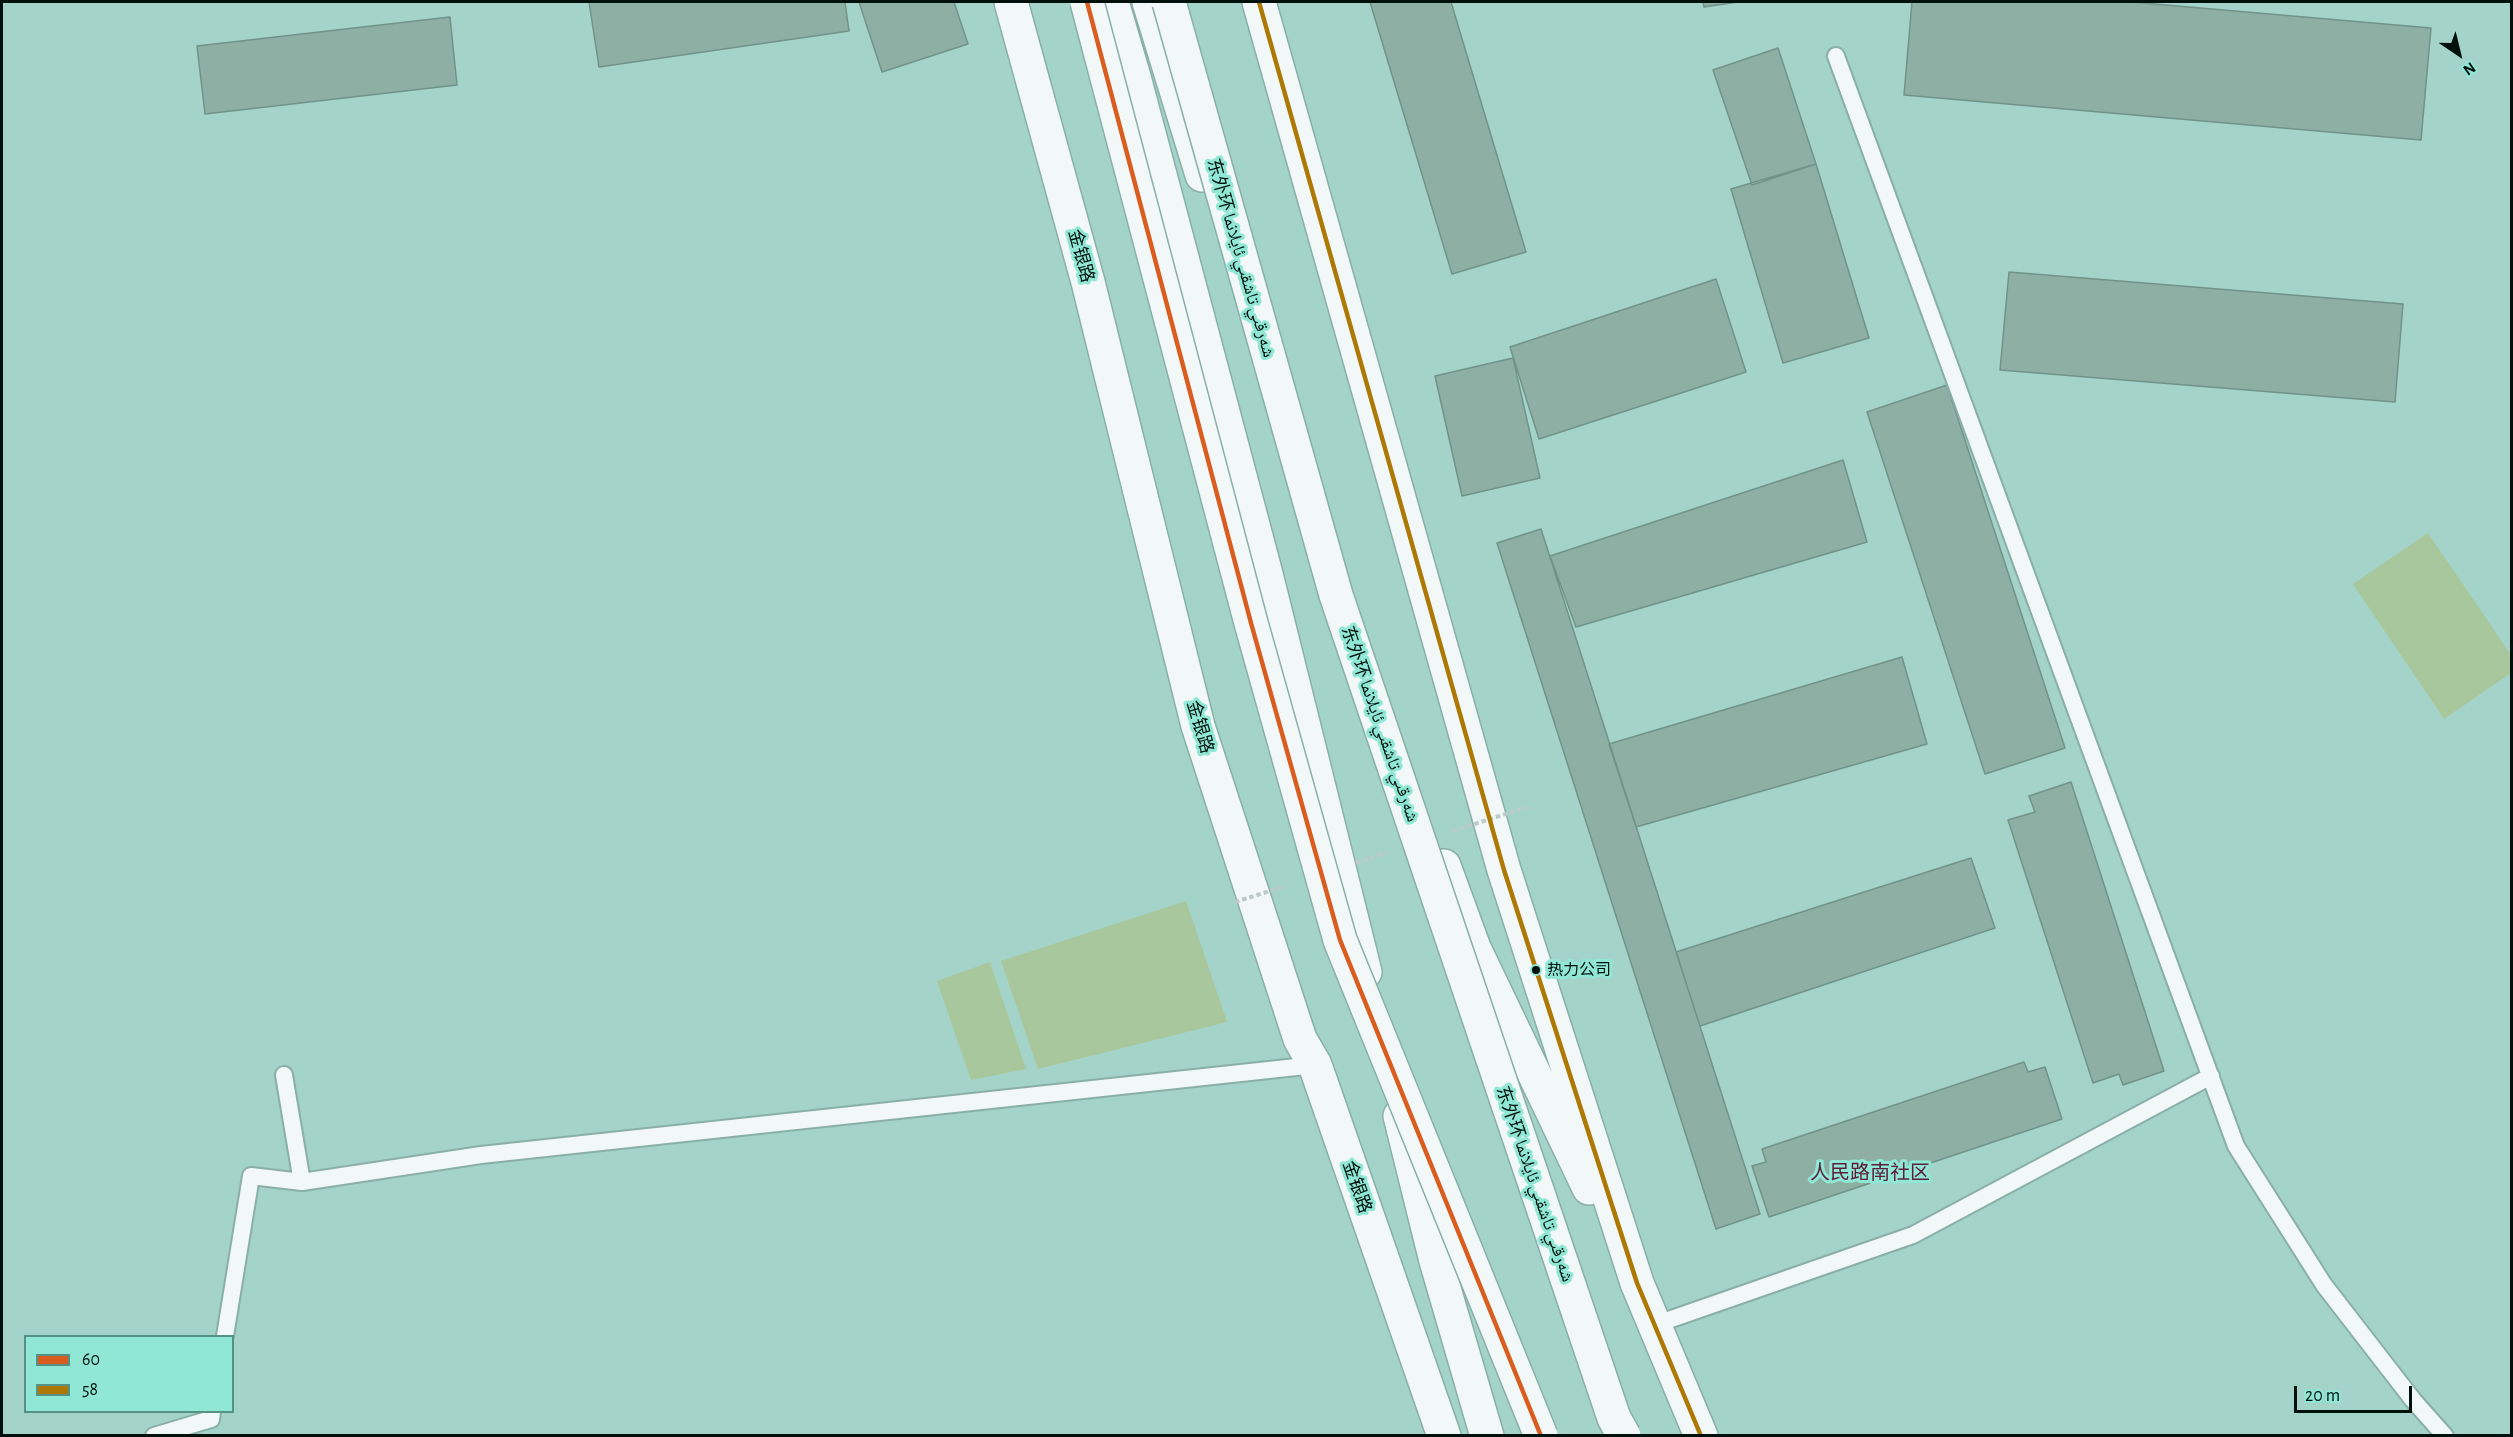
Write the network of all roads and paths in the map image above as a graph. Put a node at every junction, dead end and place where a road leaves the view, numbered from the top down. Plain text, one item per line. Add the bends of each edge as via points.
1 (1011, 2) edge
2 (1087, 2) edge
3 (1112, 2) edge
4 (1149, 2) edge
5 (1169, 2) edge
6 (1259, 2) edge
7 (1836, 56) dead end
8 (1527, 807) dead end
9 (1448, 833) dead end
10 (1392, 851) dead end
11 (1347, 866) dead end
12 (1291, 884) dead end
13 (1235, 903) dead end
14 (1315, 1065) junction
15 (284, 1075) dead end
16 (2211, 1076) junction
17 (302, 1182) junction
18 (1654, 1325) junction
19 (225, 1335) edge
20 (212, 1413) edge
21 (154, 1436) edge
22 (1444, 1436) edge
23 (1487, 1436) edge
24 (1541, 1436) edge
25 (1624, 1436) edge
26 (1701, 1436) edge
27 (2445, 1436) edge

1 - 14 main road, 金银路 via 1088,282 1198,726 1300,1039
2 - 24 main road, bridge via 1251,623 1340,940
3 - 23 main road via 1266,573 1436,1262
4 - 18 main road via 1206,185 1386,709 1474,948
5 - 25 main road, 东外环 شەرقىي تاشقىي ئايلانما, bridge via 1336,595 1614,1418
6 - 18 main road via 1504,870
7 - 16 lane
8 - 9 path, bridge
10 - 11 path, bridge
12 - 13 path, bridge
14 - 17 lane via 481,1155
14 - 22 main road, 金银路
15 - 17 lane
16 - 18 lane via 1913,1235
16 - 27 lane via 2236,1146 2324,1285
17 - 19 lane via 251,1176
18 - 26 main road
20 - 21 lane via 211,1419

